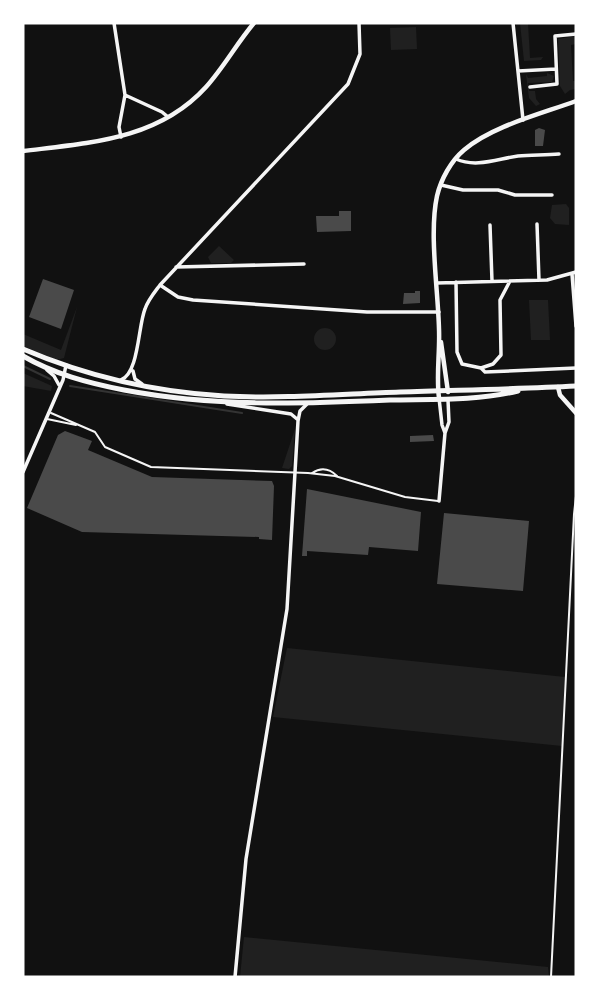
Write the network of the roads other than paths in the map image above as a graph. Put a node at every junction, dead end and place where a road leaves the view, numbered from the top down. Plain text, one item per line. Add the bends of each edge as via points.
1 (114, 23) edge
2 (254, 23) edge
3 (359, 23) edge
4 (513, 23) edge
5 (576, 34) edge
6 (556, 69) junction
7 (518, 71) junction
8 (530, 87) dead end
9 (125, 95) junction
10 (576, 101) edge
11 (168, 117) junction
12 (523, 120) junction
13 (121, 137) junction
14 (23, 151) edge
15 (559, 155) dead end
16 (456, 159) junction
17 (441, 185) junction
18 (552, 195) dead end
19 (537, 224) dead end
20 (491, 225) dead end
21 (304, 264) dead end
22 (174, 267) junction
23 (574, 273) edge
24 (540, 280) junction
25 (492, 281) junction
26 (510, 281) junction
27 (456, 282) junction
28 (437, 283) junction
29 (160, 285) junction
30 (439, 313) junction
31 (576, 326) edge
32 (440, 338) junction
33 (23, 349) edge
34 (23, 356) edge
35 (66, 365) junction
36 (46, 368) junction
37 (481, 368) junction
38 (576, 368) edge
39 (132, 369) junction
40 (64, 376) junction
41 (437, 378) junction
42 (447, 378) junction
43 (121, 380) junction
44 (144, 385) junction
45 (60, 386) junction
46 (576, 386) edge
47 (558, 387) junction
48 (421, 391) junction
49 (448, 394) junction
50 (461, 394) junction
51 (439, 395) junction
52 (423, 399) junction
53 (222, 403) junction
54 (308, 403) junction
55 (449, 409) junction
56 (440, 410) junction
57 (48, 412) junction
58 (576, 413) edge
59 (46, 418) junction
60 (298, 421) junction
61 (80, 426) junction
62 (445, 433) junction
63 (23, 472) edge
64 (296, 472) junction
65 (312, 473) junction
66 (338, 477) junction
67 (439, 501) joint
68 (235, 977) edge

1 - 9 street
2 - 11 street via 206,86
3 - 22 street via 360,54 348,84
4 - 7 street
5 - 6 street via 555,36
6 - 7 street
6 - 8 street via 557,84
7 - 12 street
9 - 11 street
9 - 13 street
10 - 12 street
11 - 13 street
12 - 16 street via 476,141
13 - 14 street
15 - 16 street via 496,162
16 - 17 street
17 - 18 street
17 - 28 street via 435,207
19 - 24 street
20 - 25 street
21 - 22 street
22 - 29 street
23 - 24 street
23 - 31 street
24 - 26 street
25 - 26 street
25 - 27 street
26 - 37 street via 500,300 501,355
27 - 28 street
27 - 37 street via 459,360 466,367
28 - 30 street
29 - 30 street via 192,300
29 - 39 street via 144,311
30 - 32 street
32 - 41 street
32 - 42 street
33 - 35 main road
34 - 36 main road
35 - 40 street
35 - 43 main road
36 - 40 main road
36 - 45 street
37 - 38 street via 483,372
39 - 43 street
39 - 44 street
40 - 45 street
40 - 53 main road via 141,393
41 - 48 street
41 - 51 street
42 - 49 street
42 - 50 street
43 - 44 main road
44 - 48 main road via 258,397
45 - 57 street
46 - 47 main road
47 - 50 main road
47 - 58 street
48 - 51 main road
49 - 50 main road
49 - 51 main road
49 - 55 street
50 - 55 street
51 - 52 main road
51 - 56 street
52 - 54 main road
52 - 56 street
53 - 54 main road
53 - 60 street via 291,414
54 - 60 street
55 - 62 street
56 - 62 street
57 - 59 street
57 - 61 lane
59 - 61 lane
59 - 63 street
60 - 64 street
61 - 64 lane via 95,432 105,447 151,467
62 - 67 street
64 - 65 lane
64 - 68 street via 286,618 246,859
65 - 66 lane
65 - 66 lane via 331,470
66 - 67 lane via 405,497

